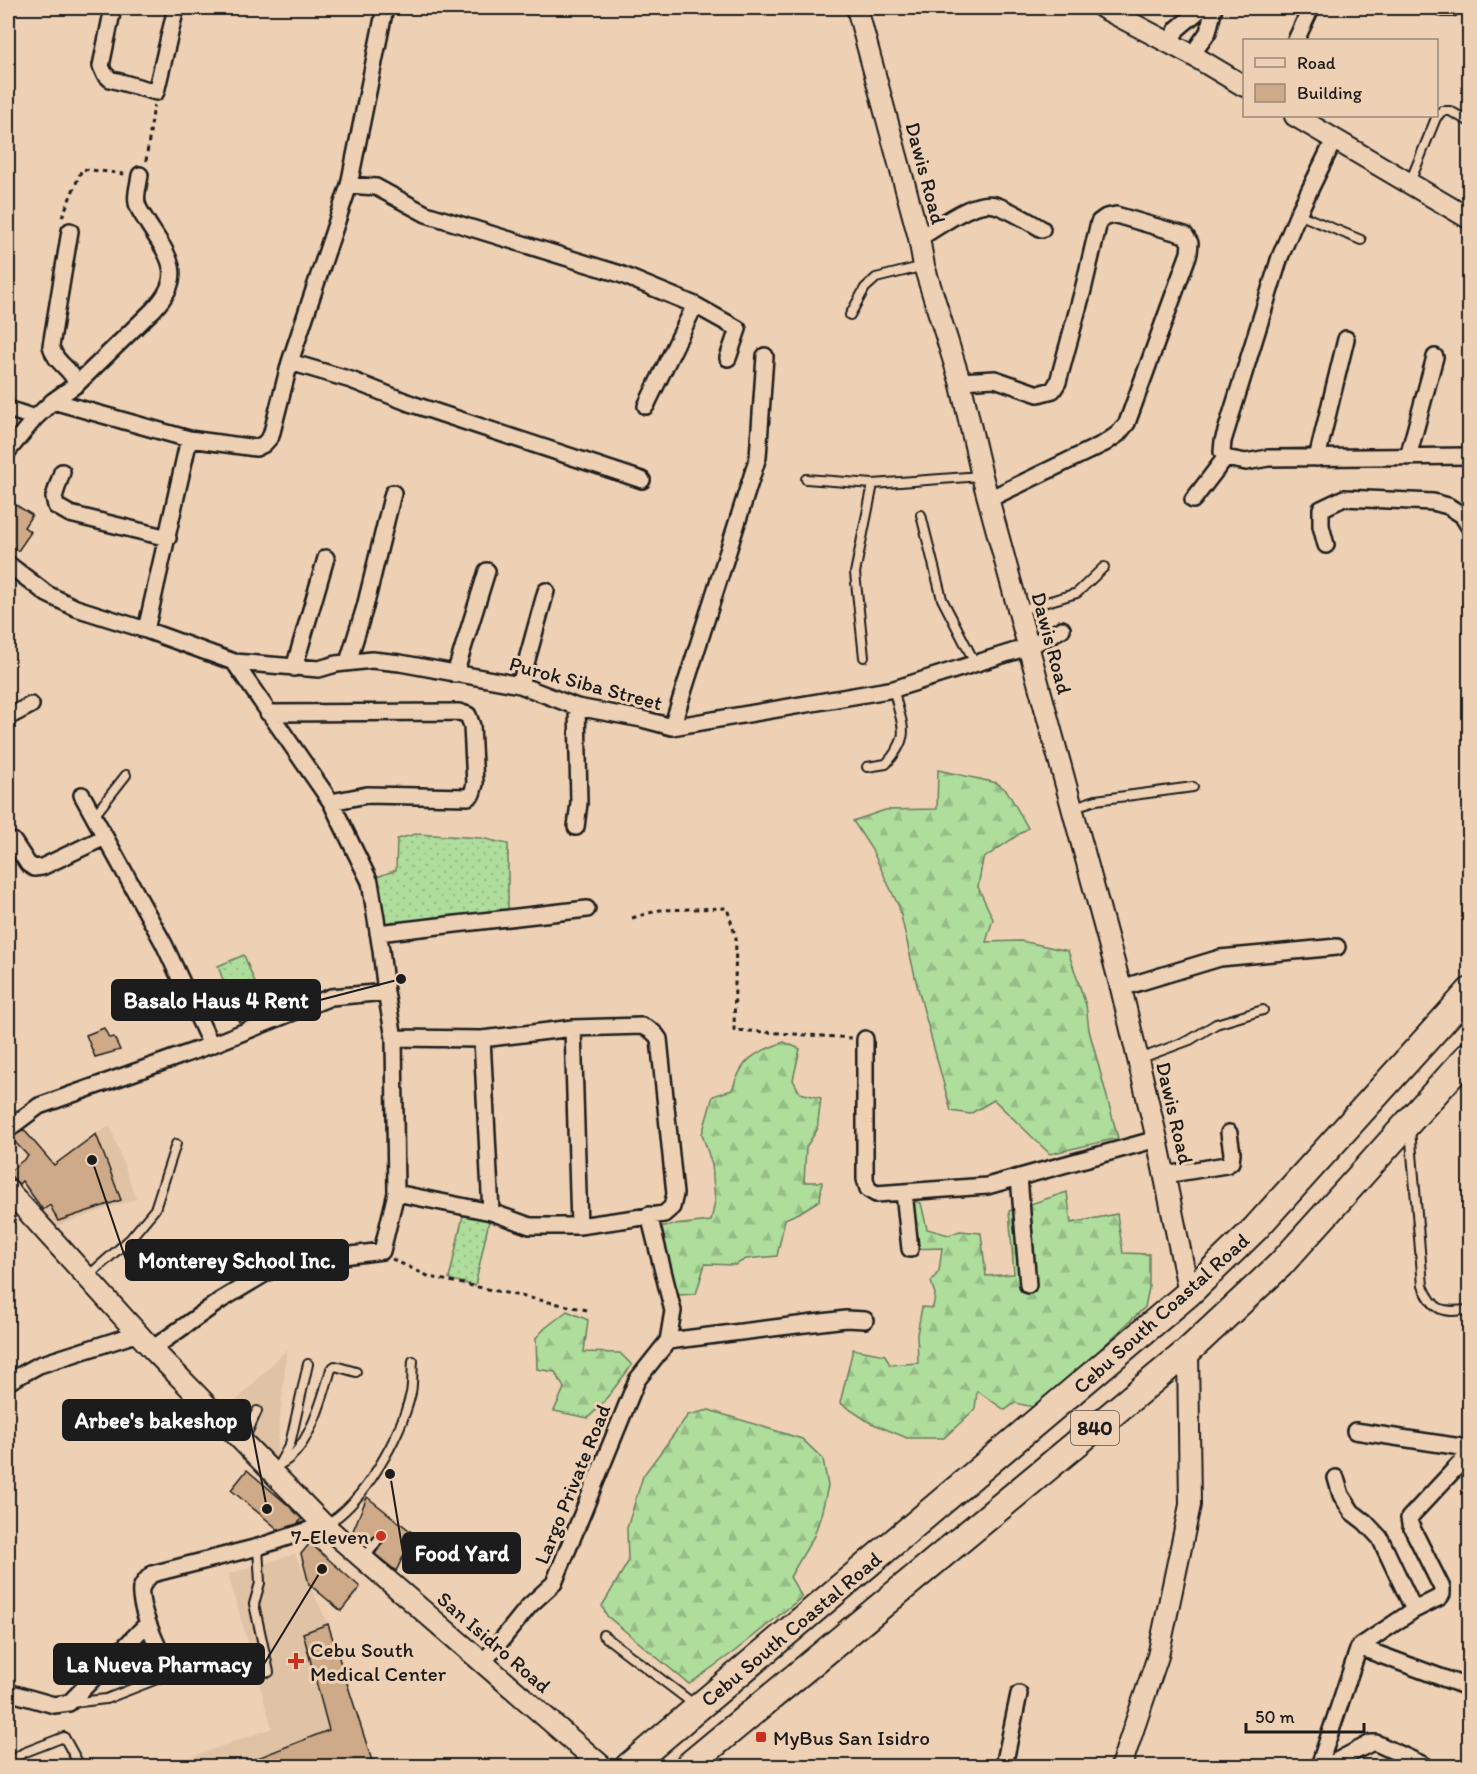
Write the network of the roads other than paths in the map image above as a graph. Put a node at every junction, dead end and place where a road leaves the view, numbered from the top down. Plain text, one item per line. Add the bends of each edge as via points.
1 (113, 8) edge
2 (176, 8) edge
3 (857, 8) edge
4 (1103, 8) edge
5 (1202, 8) edge
6 (1214, 8) edge
7 (1311, 8) edge
8 (1442, 8) edge
9 (1452, 8) edge
10 (384, 13) dead end
11 (1296, 39) edge
12 (1170, 43) junction
13 (1192, 55) junction
14 (1243, 85) edge
15 (1438, 116) edge
16 (1297, 117) edge
17 (1437, 117) edge
18 (1470, 122) edge
19 (1335, 138) junction
20 (140, 175) road end
21 (1409, 184) junction
22 (349, 185) junction
23 (1298, 214) junction
24 (1470, 219) edge
25 (1042, 229) dead end
26 (70, 231) road end
27 (919, 238) junction
28 (1361, 240) dead end
29 (924, 266) junction
30 (695, 305) junction
31 (850, 315) dead end
32 (1346, 339) dead end
33 (765, 356) dead end
34 (728, 357) dead end
35 (1435, 357) dead end
36 (291, 362) junction
37 (960, 381) junction
38 (77, 384) junction
39 (53, 401) junction
40 (646, 406) dead end
41 (8, 409) edge
42 (35, 418) junction
43 (189, 439) junction
44 (8, 450) edge
45 (1470, 456) edge
46 (1408, 457) junction
47 (1225, 458) junction
48 (1317, 458) junction
49 (62, 472) dead end
50 (982, 476) junction
51 (806, 479) dead end
52 (642, 480) dead end
53 (873, 484) junction
54 (393, 493) dead end
55 (989, 499) junction
56 (1193, 500) dead end
57 (921, 515) dead end
58 (1470, 528) edge
59 (168, 538) junction
60 (1326, 545) dead end
61 (326, 558) dead end
62 (8, 564) edge
63 (1104, 567) dead end
64 (487, 571) dead end
65 (546, 591) dead end
66 (1018, 610) junction
67 (1062, 629) dead end
68 (146, 630) junction
69 (1028, 647) junction
70 (864, 657) dead end
71 (234, 662) junction
72 (348, 662) junction
73 (975, 663) junction
74 (294, 668) junction
75 (455, 674) junction
76 (520, 685) junction
77 (894, 689) junction
78 (31, 705) dead end
79 (577, 707) junction
80 (268, 713) junction
81 (8, 717) edge
82 (672, 727) junction
83 (867, 767) dead end
84 (126, 775) dead end
85 (1193, 787) dead end
86 (82, 795) dead end
87 (331, 802) junction
88 (1072, 807) junction
89 (94, 816) junction
90 (576, 827) dead end
91 (105, 837) junction
92 (13, 841) dead end
93 (587, 909) dead end
94 (378, 933) junction
95 (1337, 947) dead end
96 (1120, 988) junction
97 (1470, 991) edge
98 (386, 992) junction
99 (1263, 1010) dead end
100 (573, 1028) junction
101 (394, 1038) junction
102 (482, 1039) junction
103 (865, 1039) road end
104 (211, 1045) junction
105 (1470, 1054) edge
106 (1138, 1059) junction
107 (1410, 1120) junction
108 (8, 1129) edge
109 (1229, 1133) dead end
110 (1157, 1138) junction
111 (176, 1144) dead end
112 (1165, 1175) junction
113 (1019, 1177) junction
114 (8, 1190) edge
115 (396, 1192) junction
116 (904, 1192) junction
117 (490, 1212) junction
118 (649, 1215) junction
119 (579, 1226) junction
120 (910, 1250) dead end
121 (87, 1277) junction
122 (1029, 1285) dead end
123 (1190, 1293) junction
124 (1470, 1310) edge
125 (865, 1320) dead end
126 (139, 1333) junction
127 (668, 1341) junction
128 (152, 1349) junction
129 (1188, 1351) junction
130 (413, 1360) dead end
131 (308, 1364) dead end
132 (356, 1372) dead end
133 (8, 1382) edge
134 (257, 1411) dead end
135 (1355, 1431) dead end
136 (243, 1443) junction
137 (276, 1469) junction
138 (1336, 1478) dead end
139 (324, 1525) junction
140 (377, 1541) dead end
141 (258, 1547) junction
142 (363, 1560) junction
143 (1414, 1610) junction
144 (148, 1623) junction
145 (603, 1635) dead end
146 (1359, 1647) junction
147 (482, 1664) junction
148 (192, 1671) dead end
149 (269, 1672) dead end
150 (170, 1674) junction
151 (1470, 1688) edge
152 (8, 1692) edge
153 (1019, 1694) dead end
154 (69, 1703) junction
155 (699, 1707) junction
156 (8, 1763) edge
157 (1122, 1766) edge
158 (80, 1767) edge
159 (602, 1767) edge
160 (629, 1767) edge
161 (688, 1767) edge
162 (1004, 1767) edge
163 (1319, 1767) edge
164 (1327, 1767) edge
165 (1426, 1767) edge

1 - 2 street via 101,66 104,74 156,92
3 - 27 street, Dawis Road
4 - 12 street
5 - 12 street via 1177,29
6 - 13 street via 1208,32
7 - 11 street
8 - 9 street
10 - 22 street
12 - 13 street
13 - 14 street
15 - 18 lane via 1450,111
16 - 19 street
17 - 21 lane
19 - 21 street
19 - 23 street
20 - 38 street via 137,204 167,253 171,264 170,287 153,310
21 - 24 street
22 - 30 street via 376,188 426,214 620,274
22 - 36 street
23 - 28 lane
23 - 47 street via 1280,257 1223,441
25 - 27 street via 995,205 980,205
26 - 38 street via 51,346 54,357
27 - 29 street, Dawis Road
29 - 31 lane via 876,278 865,288
29 - 37 street, Dawis Road
30 - 34 street via 738,329
30 - 40 street
32 - 48 street
33 - 82 street via 758,457
35 - 46 street
36 - 43 street via 271,435 264,444 256,448
36 - 52 street
37 - 50 street, Dawis Road
37 - 55 street via 995,379 1038,394 1053,390 1099,222 1116,215 1185,235 1190,243 1127,423 1105,443
38 - 39 street
39 - 42 street
39 - 43 street
41 - 42 street
42 - 44 street
43 - 59 street
45 - 46 street
46 - 48 street
47 - 48 street via 1246,462
47 - 56 street
49 - 59 street via 54,497 56,506 77,516
50 - 53 lane
50 - 55 street, Dawis Road
51 - 53 lane
53 - 70 lane via 855,573
54 - 72 street
55 - 66 street, Dawis Road
57 - 73 lane via 942,599
58 - 60 street via 1462,515 1441,504 1344,498 1321,509
59 - 68 street
61 - 74 street
62 - 68 street, Purok Siba Street via 47,594 76,608
63 - 66 lane via 1077,593
64 - 75 street
65 - 76 street
66 - 69 street, Dawis Road
67 - 69 street, Purok Siba Street
68 - 71 street, Purok Siba Street
69 - 73 street, Purok Siba Street
69 - 88 street, Dawis Road
71 - 74 street, Purok Siba Street
71 - 80 street
72 - 74 street, Purok Siba Street via 319,669
72 - 75 street, Purok Siba Street via 400,663
73 - 77 street, Purok Siba Street
75 - 76 street, Purok Siba Street
76 - 79 street, Purok Siba Street
77 - 82 street, Purok Siba Street
77 - 83 lane via 904,726 900,746 885,764
78 - 81 street
79 - 82 street, Purok Siba Street
79 - 90 street
80 - 87 street
80 - 87 street via 459,712 468,716 475,784 468,797 367,795
84 - 89 lane
85 - 88 lane
86 - 89 street
87 - 94 street via 370,882
88 - 96 street, Dawis Road
89 - 91 street
91 - 92 street via 34,868
91 - 104 street via 164,944
93 - 94 street
94 - 98 street
95 - 96 street via 1221,958
96 - 106 street, Dawis Road
97 - 123 highway, Cebu South Coastal Road / 840 via 1255,1229
98 - 101 street
98 - 104 street via 331,997
99 - 106 lane via 1216,1024 1190,1040
100 - 102 street
100 - 118 street via 642,1026 660,1039 675,1194 668,1211
100 - 119 street
101 - 102 street
101 - 115 street
102 - 117 street
103 - 116 street via 868,1189 876,1194
104 - 108 street via 39,1106
105 - 107 highway, Cebu South Coastal Road / 840
106 - 110 street, Dawis Road
107 - 124 lane via 1423,1286 1435,1306 1445,1311
107 - 129 highway, Cebu South Coastal Road / 840 via 1280,1265
109 - 112 street via 1231,1162
110 - 112 street, Dawis Road
110 - 113 street
111 - 121 lane via 155,1209 130,1239
112 - 123 street, Dawis Road
113 - 116 street via 987,1186
113 - 122 street
114 - 121 street, San Isidro Road
115 - 117 street
115 - 128 street via 379,1253 281,1264
116 - 120 street
117 - 119 street via 530,1226
118 - 119 street
118 - 127 street, Largo Private Road via 674,1311
121 - 126 street, San Isidro Road
123 - 155 highway, Cebu South Coastal Road / 840
125 - 127 street via 846,1319
126 - 128 street, San Isidro Road
126 - 133 street via 39,1365
127 - 147 street, Largo Private Road via 637,1380 554,1583 529,1606
128 - 136 street, San Isidro Road
129 - 157 street via 1190,1505 1158,1656
129 - 161 highway, Cebu South Coastal Road / 840
130 - 139 lane via 406,1410 391,1443 366,1487 339,1517
131 - 137 lane via 290,1444
132 - 137 lane via 335,1366 331,1369 310,1433
134 - 136 lane
135 - 143 street via 1461,1446 1466,1451 1466,1457 1409,1518 1442,1588 1440,1598
136 - 137 street, San Isidro Road
137 - 139 street, San Isidro Road
138 - 143 street via 1341,1496 1352,1512 1380,1538
139 - 141 street
139 - 142 street, San Isidro Road
140 - 142 lane
141 - 144 street via 152,1574 143,1582 141,1592
141 - 149 lane via 260,1583 254,1604
142 - 147 street, San Isidro Road
143 - 146 street
144 - 150 street
144 - 154 street
145 - 155 lane
146 - 151 street
146 - 163 street
147 - 159 street, San Isidro Road
148 - 150 lane
150 - 154 lane via 106,1699
152 - 154 street via 54,1705
153 - 162 street
155 - 160 highway, Cebu South Coastal Road / 840
156 - 158 lane via 64,1737
164 - 165 street via 1371,1743

